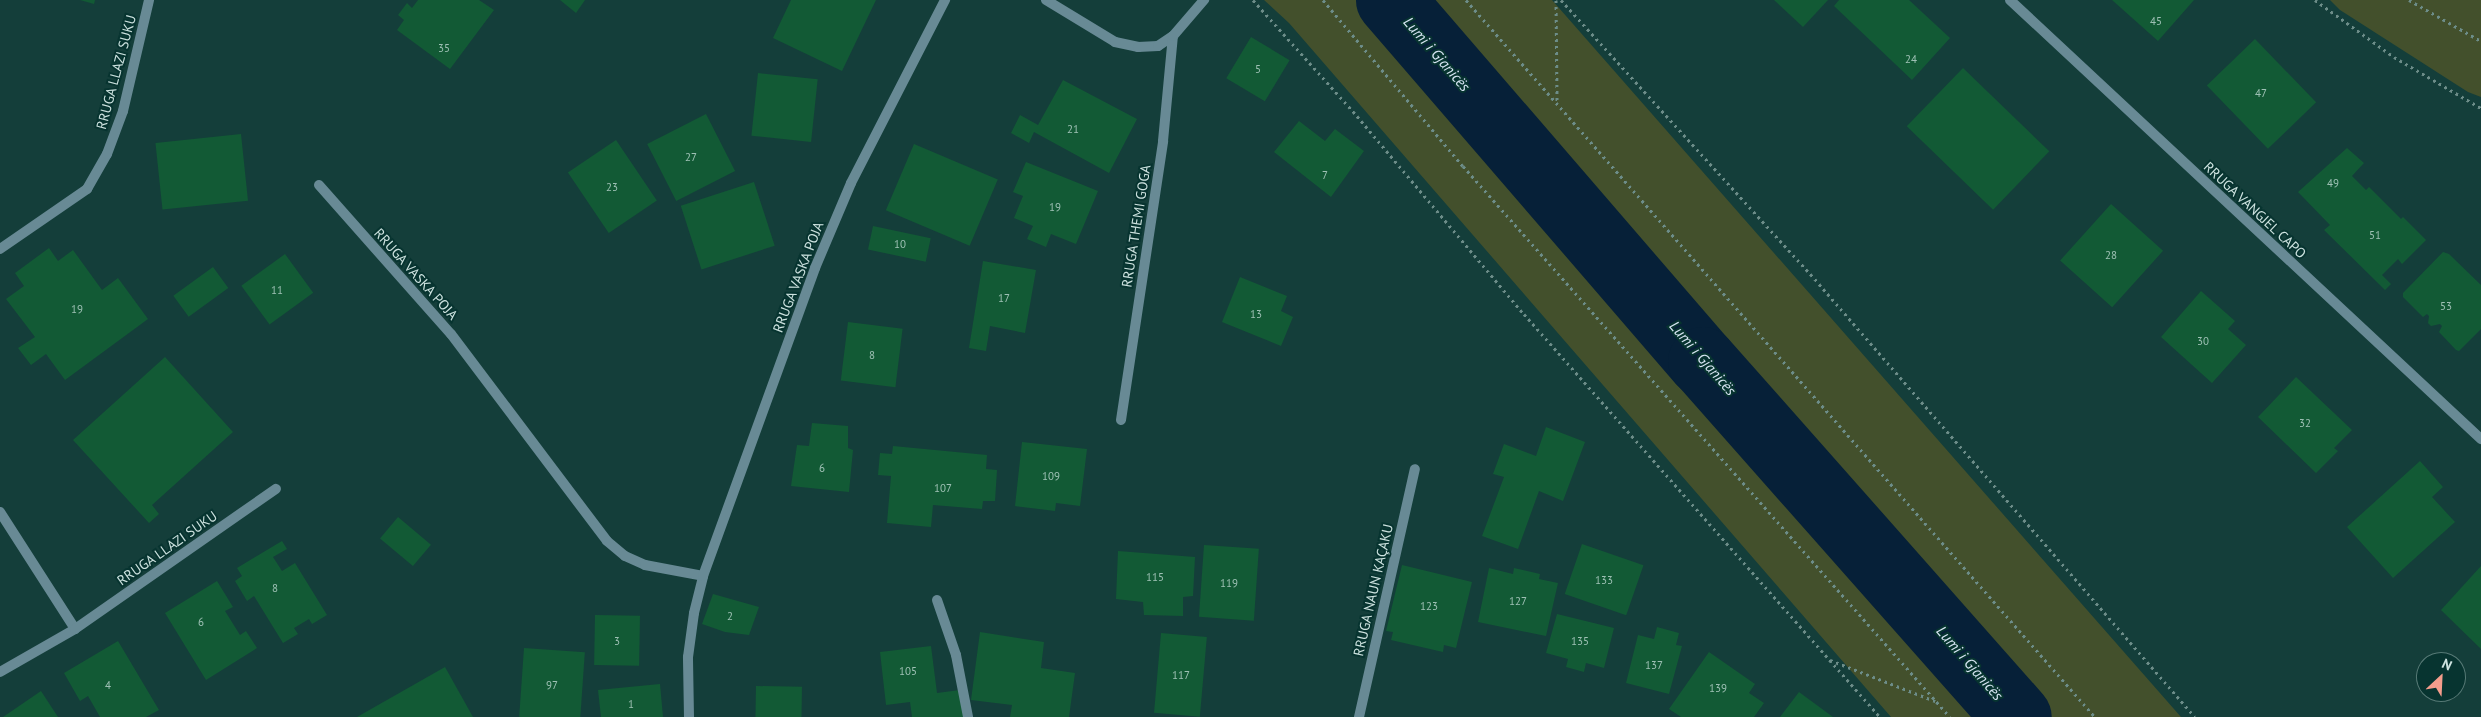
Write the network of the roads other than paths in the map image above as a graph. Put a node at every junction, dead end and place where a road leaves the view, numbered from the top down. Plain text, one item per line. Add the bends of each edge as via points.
1 (149, 0) edge
2 (945, 0) edge
3 (1046, 0) edge
4 (2010, 0) edge
5 (1202, 3) edge
6 (1173, 36) junction
7 (318, 185) dead end
8 (0, 249) edge
9 (1120, 420) dead end
10 (2481, 439) edge
11 (1416, 469) dead end
12 (276, 489) dead end
13 (0, 512) edge
14 (703, 576) junction
15 (938, 600) dead end
16 (75, 629) junction
17 (0, 672) edge
18 (689, 717) edge
19 (968, 717) edge
20 (1359, 717) edge

1 - 8 street, RRUGA LLAZI SUKU via 123,111 107,154 86,189
2 - 14 street, RRUGA VASKA POJA via 855,175 818,259
3 - 6 street via 1115,42 1138,47 1158,46
4 - 10 street, RRUGA VANGJEL CAPO
5 - 6 street
6 - 9 street, RRUGA THEMI GOGA via 1163,141
7 - 14 street, RRUGA VASKA POJA via 451,334 607,541 624,556 645,565
11 - 20 street, RRUGA NAUN KAÇAKU
12 - 16 street, RRUGA LLAZI SUKU
13 - 16 street
14 - 18 street, RRUGA VASKA POJA via 688,657
15 - 19 street via 956,655
16 - 17 street, RRUGA LLAZI SUKU

